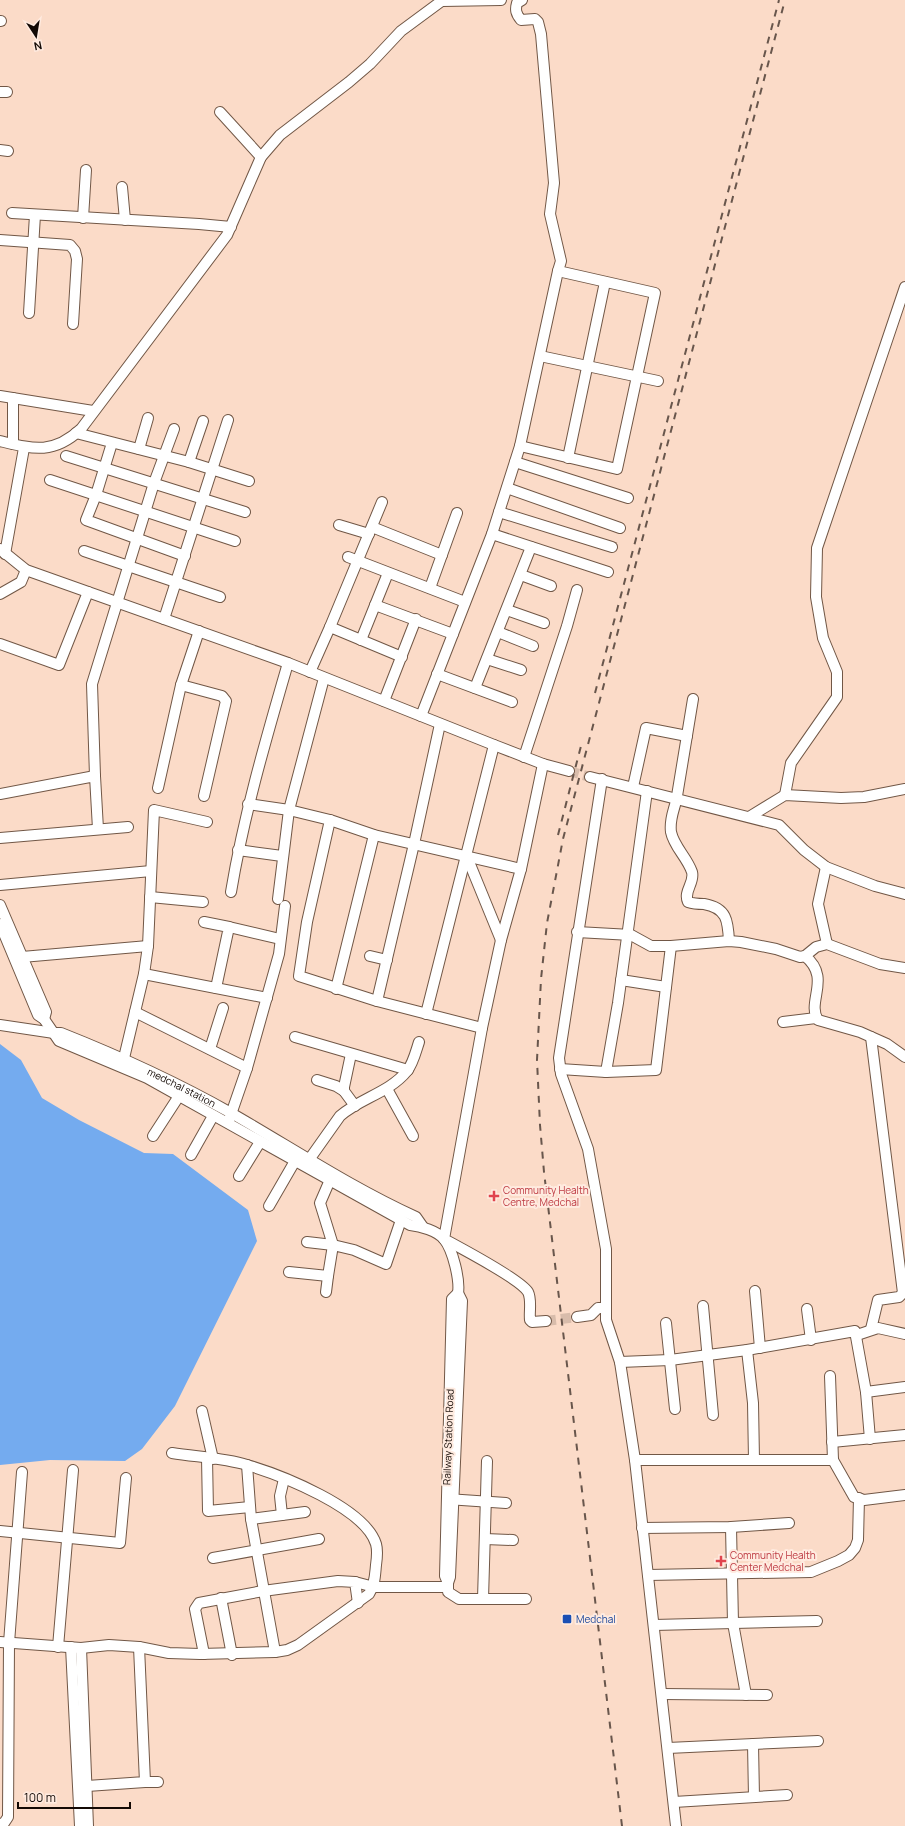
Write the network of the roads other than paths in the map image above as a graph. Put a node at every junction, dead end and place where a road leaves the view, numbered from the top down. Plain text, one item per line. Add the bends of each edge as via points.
1 (442, 0) edge
2 (501, 0) edge
3 (522, 0) edge
4 (220, 112) dead end
5 (261, 157) junction
6 (86, 170) dead end
7 (122, 187) dead end
8 (12, 213) dead end
9 (35, 215) junction
10 (83, 218) junction
11 (125, 220) junction
12 (231, 228) junction
13 (0, 240) edge
14 (33, 242) junction
15 (558, 271) junction
16 (605, 282) junction
17 (905, 287) edge
18 (29, 313) dead end
19 (73, 324) dead end
20 (540, 356) junction
21 (588, 366) junction
22 (636, 377) junction
23 (658, 381) dead end
24 (0, 396) edge
25 (13, 398) junction
26 (93, 411) junction
27 (148, 418) dead end
28 (228, 420) dead end
29 (203, 421) dead end
30 (174, 429) dead end
31 (76, 433) junction
32 (0, 441) edge
33 (112, 442) junction
34 (13, 444) junction
35 (520, 446) junction
36 (24, 448) junction
37 (139, 449) junction
38 (163, 455) junction
39 (66, 456) dead end
40 (568, 458) junction
41 (189, 462) junction
42 (515, 462) junction
43 (105, 468) junction
44 (211, 470) junction
45 (50, 480) dead end
46 (249, 481) dead end
47 (154, 483) junction
48 (507, 488) junction
49 (96, 495) junction
50 (628, 498) dead end
51 (202, 499) junction
52 (382, 502) dead end
53 (145, 511) junction
54 (245, 512) dead end
55 (499, 512) junction
56 (457, 513) dead end
57 (339, 525) dead end
58 (194, 528) junction
59 (620, 528) dead end
60 (370, 530) junction
61 (492, 534) junction
62 (137, 539) junction
63 (235, 541) dead end
64 (531, 547) junction
65 (612, 547) dead end
66 (2, 551) edge
67 (84, 551) dead end
68 (442, 555) junction
69 (185, 556) junction
70 (353, 559) junction
71 (129, 566) junction
72 (26, 570) junction
73 (388, 572) junction
74 (608, 572) dead end
75 (521, 575) junction
76 (177, 582) junction
77 (551, 586) dead end
78 (430, 588) junction
79 (577, 590) dead end
80 (88, 592) junction
81 (0, 594) edge
82 (220, 597) dead end
83 (465, 602) junction
84 (116, 603) junction
85 (375, 605) junction
86 (507, 610) junction
87 (164, 619) junction
88 (416, 619) junction
89 (544, 623) dead end
90 (330, 627) junction
91 (198, 631) junction
92 (498, 632) junction
93 (453, 634) junction
94 (361, 640) junction
95 (0, 644) edge
96 (533, 646) dead end
97 (402, 657) junction
98 (487, 659) junction
99 (288, 663) junction
100 (521, 670) dead end
101 (310, 672) junction
102 (437, 674) junction
103 (324, 678) junction
104 (181, 685) junction
105 (475, 688) junction
106 (693, 699) dead end
107 (384, 701) junction
108 (512, 702) dead end
109 (421, 716) junction
110 (440, 724) junction
111 (687, 736) junction
112 (494, 745) junction
113 (524, 757) junction
114 (543, 764) junction
115 (569, 771) tunnel mouth
116 (94, 776) junction
117 (590, 777) tunnel mouth
118 (602, 779) junction
119 (633, 787) junction
120 (158, 788) dead end
121 (905, 789) edge
122 (647, 791) junction
123 (0, 794) edge
124 (785, 795) junction
125 (204, 796) dead end
126 (676, 799) junction
127 (248, 804) junction
128 (289, 810) junction
129 (749, 817) junction
130 (330, 820) junction
131 (207, 822) dead end
132 (128, 827) dead end
133 (98, 829) junction
134 (374, 835) junction
135 (0, 838) edge
136 (414, 844) junction
137 (238, 850) junction
138 (282, 856) junction
139 (467, 856) junction
140 (826, 867) junction
141 (521, 869) junction
142 (151, 871) junction
143 (0, 885) edge
144 (231, 892) dead end
145 (905, 894) edge
146 (150, 897) junction
147 (203, 902) dead end
148 (0, 905) edge
149 (204, 922) dead end
150 (0, 924) edge
151 (228, 927) junction
152 (577, 932) junction
153 (626, 935) junction
154 (280, 939) junction
155 (501, 940) junction
156 (729, 941) junction
157 (827, 944) junction
158 (148, 946) junction
159 (671, 946) junction
160 (370, 956) dead end
161 (805, 956) junction
162 (22, 957) junction
163 (387, 960) junction
164 (905, 968) edge
165 (144, 974) junction
166 (621, 980) junction
167 (666, 987) junction
168 (216, 988) junction
169 (336, 989) junction
170 (268, 998) junction
171 (377, 1001) junction
172 (223, 1008) dead end
173 (135, 1012) junction
174 (426, 1014) junction
175 (816, 1018) junction
176 (44, 1019) junction
177 (783, 1022) dead end
178 (0, 1025) edge
179 (482, 1028) junction
180 (54, 1034) junction
181 (295, 1037) dead end
182 (871, 1037) junction
183 (419, 1042) dead end
184 (210, 1049) junction
185 (352, 1054) junction
186 (124, 1058) junction
187 (905, 1058) edge
188 (247, 1068) junction
189 (560, 1069) junction
190 (408, 1070) junction
191 (606, 1072) junction
192 (317, 1080) dead end
193 (387, 1089) junction
194 (344, 1091) junction
195 (179, 1096) junction
196 (355, 1106) junction
197 (230, 1113) junction
198 (213, 1116) junction
199 (228, 1124) junction
200 (153, 1136) dead end
201 (413, 1136) dead end
202 (260, 1142) junction
203 (191, 1155) dead end
204 (295, 1161) junction
205 (307, 1163) junction
206 (239, 1176) dead end
207 (330, 1180) junction
208 (270, 1206) dead end
209 (401, 1220) junction
210 (423, 1227) junction
211 (444, 1239) junction
212 (307, 1242) dead end
213 (333, 1245) junction
214 (288, 1272) dead end
215 (328, 1276) junction
216 (755, 1291) dead end
217 (326, 1292) dead end
218 (703, 1306) dead end
219 (605, 1308) junction
220 (807, 1308) dead end
221 (591, 1315) junction
222 (577, 1317) tunnel mouth
223 (606, 1320) junction
224 (546, 1321) tunnel mouth
225 (666, 1323) dead end
226 (871, 1329) junction
227 (905, 1334) edge
228 (857, 1335) junction
229 (811, 1340) junction
230 (760, 1348) junction
231 (747, 1350) junction
232 (707, 1356) junction
233 (670, 1360) junction
234 (620, 1362) junction
235 (830, 1376) dead end
236 (905, 1387) edge
237 (866, 1392) junction
238 (675, 1409) dead end
239 (202, 1411) dead end
240 (713, 1415) dead end
241 (905, 1435) edge
242 (870, 1439) junction
243 (832, 1442) junction
244 (172, 1453) dead end
245 (210, 1459) junction
246 (487, 1460) dead end
247 (635, 1460) junction
248 (754, 1460) junction
249 (833, 1460) junction
250 (247, 1465) junction
251 (73, 1470) dead end
252 (22, 1472) dead end
253 (126, 1478) dead end
254 (284, 1479) junction
255 (905, 1495) edge
256 (859, 1498) junction
257 (450, 1499) junction
258 (486, 1502) junction
259 (506, 1503) dead end
260 (250, 1507) junction
261 (305, 1512) dead end
262 (282, 1515) junction
263 (251, 1519) junction
264 (789, 1524) dead end
265 (731, 1527) junction
266 (642, 1528) junction
267 (0, 1531) edge
268 (17, 1533) junction
269 (68, 1537) junction
270 (319, 1539) dead end
271 (485, 1539) junction
272 (513, 1540) dead end
273 (256, 1551) junction
274 (213, 1558) dead end
275 (733, 1574) junction
276 (648, 1575) junction
277 (355, 1582) junction
278 (448, 1585) junction
279 (374, 1587) junction
280 (263, 1591) junction
281 (221, 1598) junction
282 (526, 1599) dead end
283 (483, 1600) junction
284 (358, 1603) junction
285 (817, 1621) dead end
286 (733, 1623) junction
287 (654, 1625) junction
288 (4, 1642) edge
289 (58, 1647) junction
290 (76, 1647) junction
291 (139, 1647) junction
292 (275, 1652) junction
293 (204, 1654) junction
294 (232, 1655) junction
295 (662, 1694) junction
296 (746, 1695) junction
297 (767, 1695) dead end
298 (818, 1740) dead end
299 (753, 1744) junction
300 (668, 1748) junction
301 (145, 1782) junction
302 (158, 1782) dead end
303 (87, 1786) junction
304 (787, 1795) dead end
305 (754, 1797) junction
306 (674, 1802) junction
307 (0, 1824) edge
308 (80, 1826) edge
309 (88, 1826) edge
310 (676, 1826) edge

1 - 2 street
1 - 5 street via 401,31 349,82 280,135
3 - 15 street via 517,3 515,10 518,16 521,20 535,18 540,34 554,183 550,214 561,261
4 - 5 street
5 - 12 street
6 - 10 street
7 - 11 street
8 - 9 street
9 - 10 street
9 - 14 street
10 - 11 street
11 - 12 street
12 - 26 street
13 - 14 street
14 - 18 street
14 - 19 street via 70,245 77,255
15 - 16 street
15 - 20 street
16 - 21 street
16 - 22 street via 655,293
17 - 124 street via 817,548 816,597 823,638 837,672 837,697 791,763
20 - 21 street
20 - 35 street
21 - 22 street
21 - 40 street
22 - 23 street
22 - 40 street via 617,469
24 - 25 street
25 - 26 street
25 - 34 street
26 - 31 street
27 - 37 street
28 - 44 street
29 - 41 street
30 - 38 street
31 - 33 street
31 - 36 street via 53,445
32 - 34 street
33 - 37 street
33 - 43 street
34 - 36 street
35 - 40 street
35 - 42 street
36 - 66 street
37 - 38 street
38 - 41 street
38 - 47 street
39 - 43 street
41 - 44 street
42 - 48 street
42 - 50 street
43 - 47 street
43 - 49 street
44 - 46 street
44 - 51 street
45 - 49 street
47 - 51 street
47 - 53 street
48 - 55 street
48 - 59 street
49 - 53 street
49 - 62 street via 86,520
51 - 54 street
51 - 58 street
52 - 60 street
53 - 58 street
53 - 62 street
55 - 61 street
55 - 65 street
56 - 68 street
57 - 60 street
58 - 63 street
58 - 69 street
60 - 68 street
60 - 70 street
61 - 64 street
61 - 83 street
62 - 69 street
62 - 71 street
64 - 74 street
64 - 75 street
66 - 72 street
67 - 71 street
68 - 78 street
69 - 76 street
70 - 73 street
70 - 90 street
71 - 76 street
71 - 84 street
72 - 80 street
72 - 81 street via 21,582
73 - 78 street
73 - 85 street
75 - 77 street
75 - 86 street
76 - 82 street
76 - 87 street
78 - 83 street
79 - 113 street
80 - 84 street
80 - 95 street via 59,665
83 - 93 street
84 - 87 street
84 - 116 street via 92,684
85 - 88 street
85 - 94 street
86 - 89 street
86 - 92 street
87 - 91 street
88 - 93 street
88 - 97 street
90 - 94 street
90 - 101 street
91 - 99 street
91 - 104 street
92 - 96 street
92 - 98 street
93 - 102 street
94 - 97 street
97 - 107 street
98 - 100 street
98 - 105 street
99 - 101 street
99 - 127 street
101 - 103 street
102 - 105 street
102 - 109 street
103 - 107 street
103 - 128 street
104 - 120 street
104 - 125 street via 222,696 226,701
105 - 108 street
106 - 111 street
107 - 109 street
109 - 110 street
110 - 112 street
110 - 136 street
111 - 119 street via 646,728
111 - 126 street
112 - 113 street
112 - 139 street
113 - 114 street
114 - 115 street
114 - 141 street
116 - 123 street
116 - 133 street
117 - 118 street
118 - 119 street
118 - 152 street
119 - 122 street
121 - 124 street via 864,797
122 - 126 street
122 - 153 street
124 - 129 street
126 - 129 street
126 - 156 street via 669,821 673,839 692,872 688,902 713,907 725,915 728,921
127 - 128 street
127 - 137 street
128 - 130 street
128 - 138 street
129 - 140 street via 779,825
130 - 134 street
130 - 169 street via 307,922 299,976
131 - 142 street via 154,810
132 - 133 street
133 - 135 street
134 - 136 street
134 - 169 street
136 - 139 street
136 - 163 street
137 - 138 street
137 - 144 street
138 - 154 street
139 - 141 street
139 - 155 street
139 - 174 street
140 - 145 street via 875,886
140 - 157 street via 818,904
141 - 155 street
142 - 143 street
142 - 146 street
146 - 147 street
146 - 158 street
148 - 162 street
149 - 151 street
150 - 176 street via 38,1015
151 - 154 street
151 - 168 street
152 - 153 street
152 - 189 street via 559,1058
153 - 159 street via 631,935 651,946
153 - 166 street
154 - 170 street via 279,954
155 - 179 street
156 - 159 street
156 - 161 street via 776,949 792,956
157 - 161 street via 816,947
157 - 164 street via 880,964
158 - 162 street
158 - 165 street
159 - 167 street
160 - 163 street
161 - 175 street via 816,968 818,979
162 - 176 street via 46,1012
163 - 171 street
165 - 168 street
165 - 173 street
166 - 167 street
166 - 191 street
167 - 191 street via 656,1070
168 - 170 street
169 - 171 street
170 - 188 street
171 - 174 street
172 - 184 street
173 - 184 street
173 - 186 street
174 - 179 street
175 - 177 street
175 - 182 street
176 - 180 street
178 - 180 street, medchal station
179 - 211 street
180 - 186 street, medchal station via 61,1033
180 - 195 street via 59,1041 147,1078
181 - 185 street
182 - 187 street via 887,1044
182 - 226 street via 903,1293 899,1297 878,1300
183 - 190 street
184 - 188 street
185 - 190 street
185 - 194 street
186 - 197 street, medchal station
188 - 197 street
189 - 191 street
189 - 219 street via 589,1157 606,1249
190 - 193 street
192 - 194 street
193 - 196 street
193 - 201 street
194 - 196 street
195 - 198 street
195 - 200 street
196 - 205 street via 340,1116
197 - 199 street
197 - 205 street, medchal station
198 - 199 street
198 - 203 street
199 - 202 street
202 - 204 street
202 - 206 street
204 - 205 street
204 - 208 street
205 - 207 street
205 - 210 street, medchal station via 416,1217
207 - 209 street
207 - 213 street via 320,1203
209 - 210 street via 410,1225
209 - 213 street via 386,1264 354,1250
210 - 211 street
211 - 224 street via 486,1262 523,1287 529,1296 532,1322
211 - 257 street, Railway Station Road via 460,1282 458,1293 452,1299
212 - 213 street
213 - 215 street
214 - 215 street
215 - 217 street
216 - 230 street
218 - 232 street
219 - 221 street via 598,1308
219 - 223 street
220 - 229 street
221 - 222 street
221 - 223 street
223 - 234 street
225 - 233 street
226 - 227 street
226 - 228 street
228 - 229 street via 855,1331
228 - 237 street
229 - 230 street
230 - 231 street
231 - 232 street
231 - 248 street via 753,1403
232 - 233 street
232 - 240 street
233 - 234 street
233 - 238 street
234 - 247 street
235 - 243 street
236 - 237 street
237 - 242 street
239 - 245 street
241 - 242 street
242 - 243 street
243 - 249 street
244 - 245 street
245 - 250 street
245 - 260 street via 208,1511
246 - 258 street
247 - 248 street
247 - 266 street
248 - 249 street
249 - 256 street via 854,1496
250 - 254 street
250 - 260 street
251 - 269 street
252 - 268 street
253 - 269 street via 120,1543
254 - 262 street via 280,1496
254 - 279 street via 342,1506 371,1534 377,1553
255 - 256 street via 864,1500
256 - 275 street via 858,1540 849,1555 811,1572
257 - 258 street
257 - 278 street, Railway Station Road via 445,1576
258 - 259 street
258 - 271 street
260 - 263 street
261 - 262 street
262 - 263 street
263 - 273 street
264 - 265 street
265 - 266 street
265 - 275 street
266 - 276 street
267 - 268 street
268 - 269 street
268 - 288 street
269 - 289 street
270 - 273 street
271 - 272 street
271 - 283 street
273 - 274 street
273 - 280 street
275 - 276 street
275 - 286 street
276 - 287 street
277 - 279 street
277 - 280 street via 338,1581
277 - 284 street
278 - 279 street
278 - 283 street via 448,1592 459,1599
279 - 284 street
280 - 281 street
280 - 292 street
281 - 293 street via 199,1602 194,1609
281 - 294 street
282 - 283 street
284 - 292 street via 298,1645
285 - 286 street
286 - 287 street
286 - 296 street
287 - 295 street
288 - 289 street
288 - 307 street via 8,1817
289 - 290 street
290 - 291 street
290 - 303 street
290 - 308 street
291 - 293 street via 169,1653
291 - 301 street
292 - 294 street
293 - 294 street
295 - 296 street
295 - 300 street
296 - 297 street
298 - 299 street
299 - 300 street
299 - 305 street
300 - 306 street
301 - 302 street
301 - 303 street
303 - 309 street
304 - 305 street
305 - 306 street
306 - 310 street

